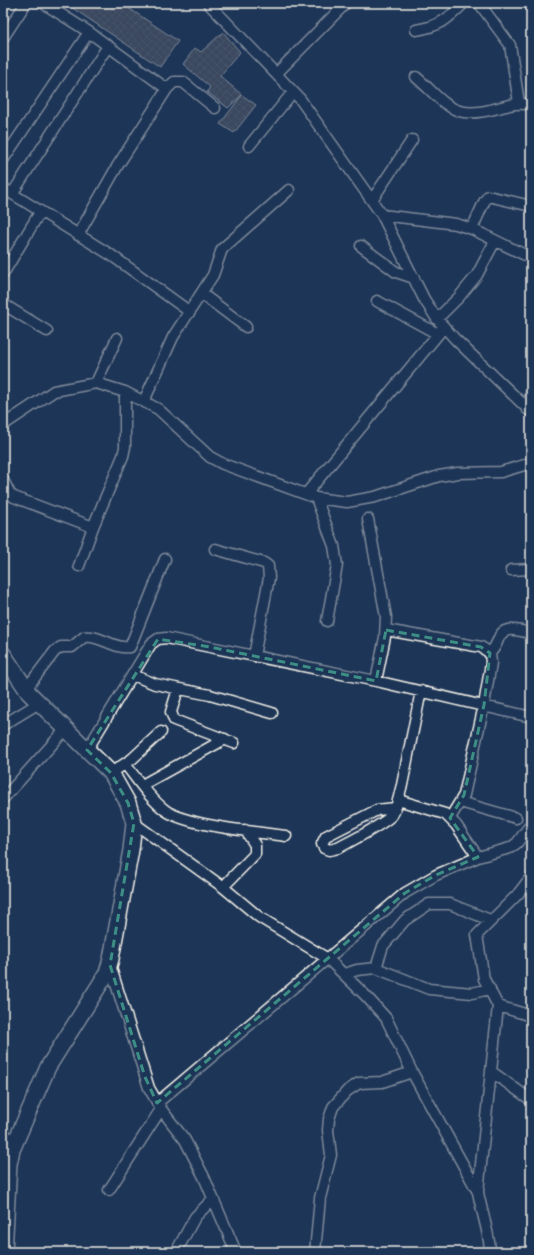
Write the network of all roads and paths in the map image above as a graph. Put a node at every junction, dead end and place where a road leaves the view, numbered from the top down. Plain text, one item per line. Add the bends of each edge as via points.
1 (26, 3) edge
2 (44, 3) edge
3 (346, 3) edge
4 (464, 3) edge
5 (479, 3) edge
6 (213, 4) edge
7 (416, 30) dead end
8 (89, 32) junction
9 (3, 38) edge
10 (108, 46) junction
11 (276, 74) junction
12 (416, 77) dead end
13 (168, 89) junction
14 (293, 92) junction
15 (519, 103) junction
16 (531, 105) edge
17 (215, 108) dead end
18 (412, 140) dead end
19 (249, 146) dead end
20 (3, 160) edge
21 (288, 190) dead end
22 (7, 191) edge
23 (372, 200) junction
24 (531, 206) edge
25 (40, 212) junction
26 (382, 215) junction
27 (472, 229) junction
28 (78, 235) junction
29 (495, 241) junction
30 (361, 246) dead end
31 (531, 258) edge
32 (3, 274) edge
33 (414, 278) junction
34 (202, 294) junction
35 (377, 300) dead end
36 (3, 304) edge
37 (190, 312) junction
38 (437, 319) junction
39 (246, 327) dead end
40 (441, 330) junction
41 (47, 331) dead end
42 (117, 338) dead end
43 (96, 383) junction
44 (125, 392) junction
45 (531, 393) edge
46 (144, 400) junction
47 (529, 410) edge
48 (3, 425) edge
49 (531, 463) edge
50 (3, 480) edge
51 (306, 494) junction
52 (316, 498) junction
53 (368, 519) dead end
54 (93, 527) junction
55 (215, 549) dead end
56 (164, 559) dead end
57 (79, 566) dead end
58 (531, 569) edge
59 (511, 570) dead end
60 (326, 621) dead end
61 (386, 630) junction
62 (531, 633) edge
63 (3, 654) edge
64 (490, 654) junction
65 (254, 656) junction
66 (133, 675) junction
67 (376, 681) junction
68 (26, 689) junction
69 (178, 689) junction
70 (421, 691) junction
71 (39, 703) junction
72 (484, 705) junction
73 (272, 713) dead end
74 (531, 717) edge
75 (3, 725) edge
76 (66, 729) junction
77 (161, 732) dead end
78 (87, 750) junction
79 (125, 764) junction
80 (111, 773) junction
81 (142, 785) junction
82 (3, 799) edge
83 (460, 802) junction
84 (396, 804) junction
85 (450, 818) junction
86 (516, 818) dead end
87 (134, 823) junction
88 (531, 824) edge
89 (245, 830) junction
90 (286, 836) dead end
91 (478, 857) junction
92 (531, 877) edge
93 (223, 886) junction
94 (490, 920) junction
95 (328, 959) junction
96 (110, 964) junction
97 (376, 968) junction
98 (345, 974) junction
99 (490, 989) junction
100 (498, 1006) junction
101 (531, 1018) edge
102 (412, 1072) junction
103 (492, 1072) junction
104 (531, 1100) edge
105 (159, 1106) junction
106 (9, 1138) edge
107 (109, 1190) dead end
108 (478, 1192) junction
109 (5, 1193) edge
110 (213, 1199) junction
111 (4, 1252) edge
112 (176, 1252) edge
113 (236, 1252) edge
114 (315, 1252) edge
115 (490, 1252) edge

1 - 9 street
2 - 8 street
3 - 11 street
4 - 7 street via 439,25
5 - 15 street via 510,45
6 - 11 street
8 - 10 street
8 - 20 street
10 - 13 street
10 - 22 street
11 - 14 street
12 - 15 street via 451,109 462,113 483,112
13 - 17 street via 174,82 183,82
13 - 28 street via 118,166
14 - 19 street
14 - 23 street
15 - 16 street
18 - 23 street
21 - 34 street via 222,249 213,275
22 - 25 street
23 - 26 street
24 - 27 street via 488,196
25 - 28 street
25 - 32 street
26 - 27 street via 436,220
26 - 33 street
27 - 29 street
28 - 37 street via 111,255
29 - 31 street
29 - 38 street via 477,275
30 - 33 street via 396,272
33 - 38 street
34 - 37 street
34 - 39 street
35 - 40 street
36 - 41 street
37 - 46 street via 173,337
38 - 40 street
40 - 47 street
40 - 51 street
42 - 43 street
43 - 44 street
43 - 48 street via 54,391
44 - 46 street
44 - 54 street via 123,456
45 - 47 street
46 - 51 street via 223,464
49 - 52 street via 501,472 439,476 362,500 347,502
50 - 54 street via 14,497
51 - 52 street
52 - 60 street via 334,546 337,565
53 - 61 street via 386,617
54 - 57 street
55 - 65 street via 268,566 269,578
56 - 68 street via 130,647 122,647 95,637 84,637 72,647 61,647 55,651
58 - 59 street
61 - 64 street via 481,647
61 - 67 street
62 - 64 street via 509,629 501,632
63 - 68 main road
64 - 72 street via 491,663
65 - 66 street via 166,638 158,639 152,644
65 - 67 street
66 - 69 street via 155,684
66 - 78 street
67 - 70 street
68 - 71 main road
69 - 73 street via 210,695
69 - 81 street via 171,712 174,720 230,741
70 - 72 street
70 - 84 street
71 - 75 street
71 - 76 main road
72 - 74 street
72 - 83 street via 464,795
76 - 78 main road
76 - 82 street
77 - 79 street
78 - 80 main road
79 - 80 street
79 - 81 street
80 - 87 main road via 128,803
81 - 89 street via 160,806 172,814 194,821
83 - 85 street
83 - 86 street
84 - 84 street via 391,816 338,848 324,848 322,844 326,836 377,810
84 - 85 street via 444,814
85 - 91 street
87 - 93 street
87 - 96 main road
88 - 91 street via 510,848
89 - 90 street
89 - 93 street via 255,845 255,854
91 - 95 street via 415,885
92 - 94 street via 518,894
93 - 95 street via 259,917
94 - 97 street via 450,904 429,904 405,920 383,946
94 - 99 street via 478,935 484,979
95 - 98 street
95 - 105 street
96 - 105 street via 145,1077
96 - 106 main road via 101,984 48,1067
97 - 98 street
97 - 99 street via 429,989 472,993
98 - 102 street via 386,1018
99 - 100 street
100 - 101 street
100 - 103 street
102 - 108 street
102 - 114 street via 382,1082 359,1083 347,1091 333,1107 328,1130 331,1156 320,1198
103 - 104 street
103 - 108 street
105 - 107 street
105 - 110 street via 185,1140
106 - 109 main road
108 - 115 street
109 - 111 main road
110 - 112 street via 195,1217
110 - 113 street

